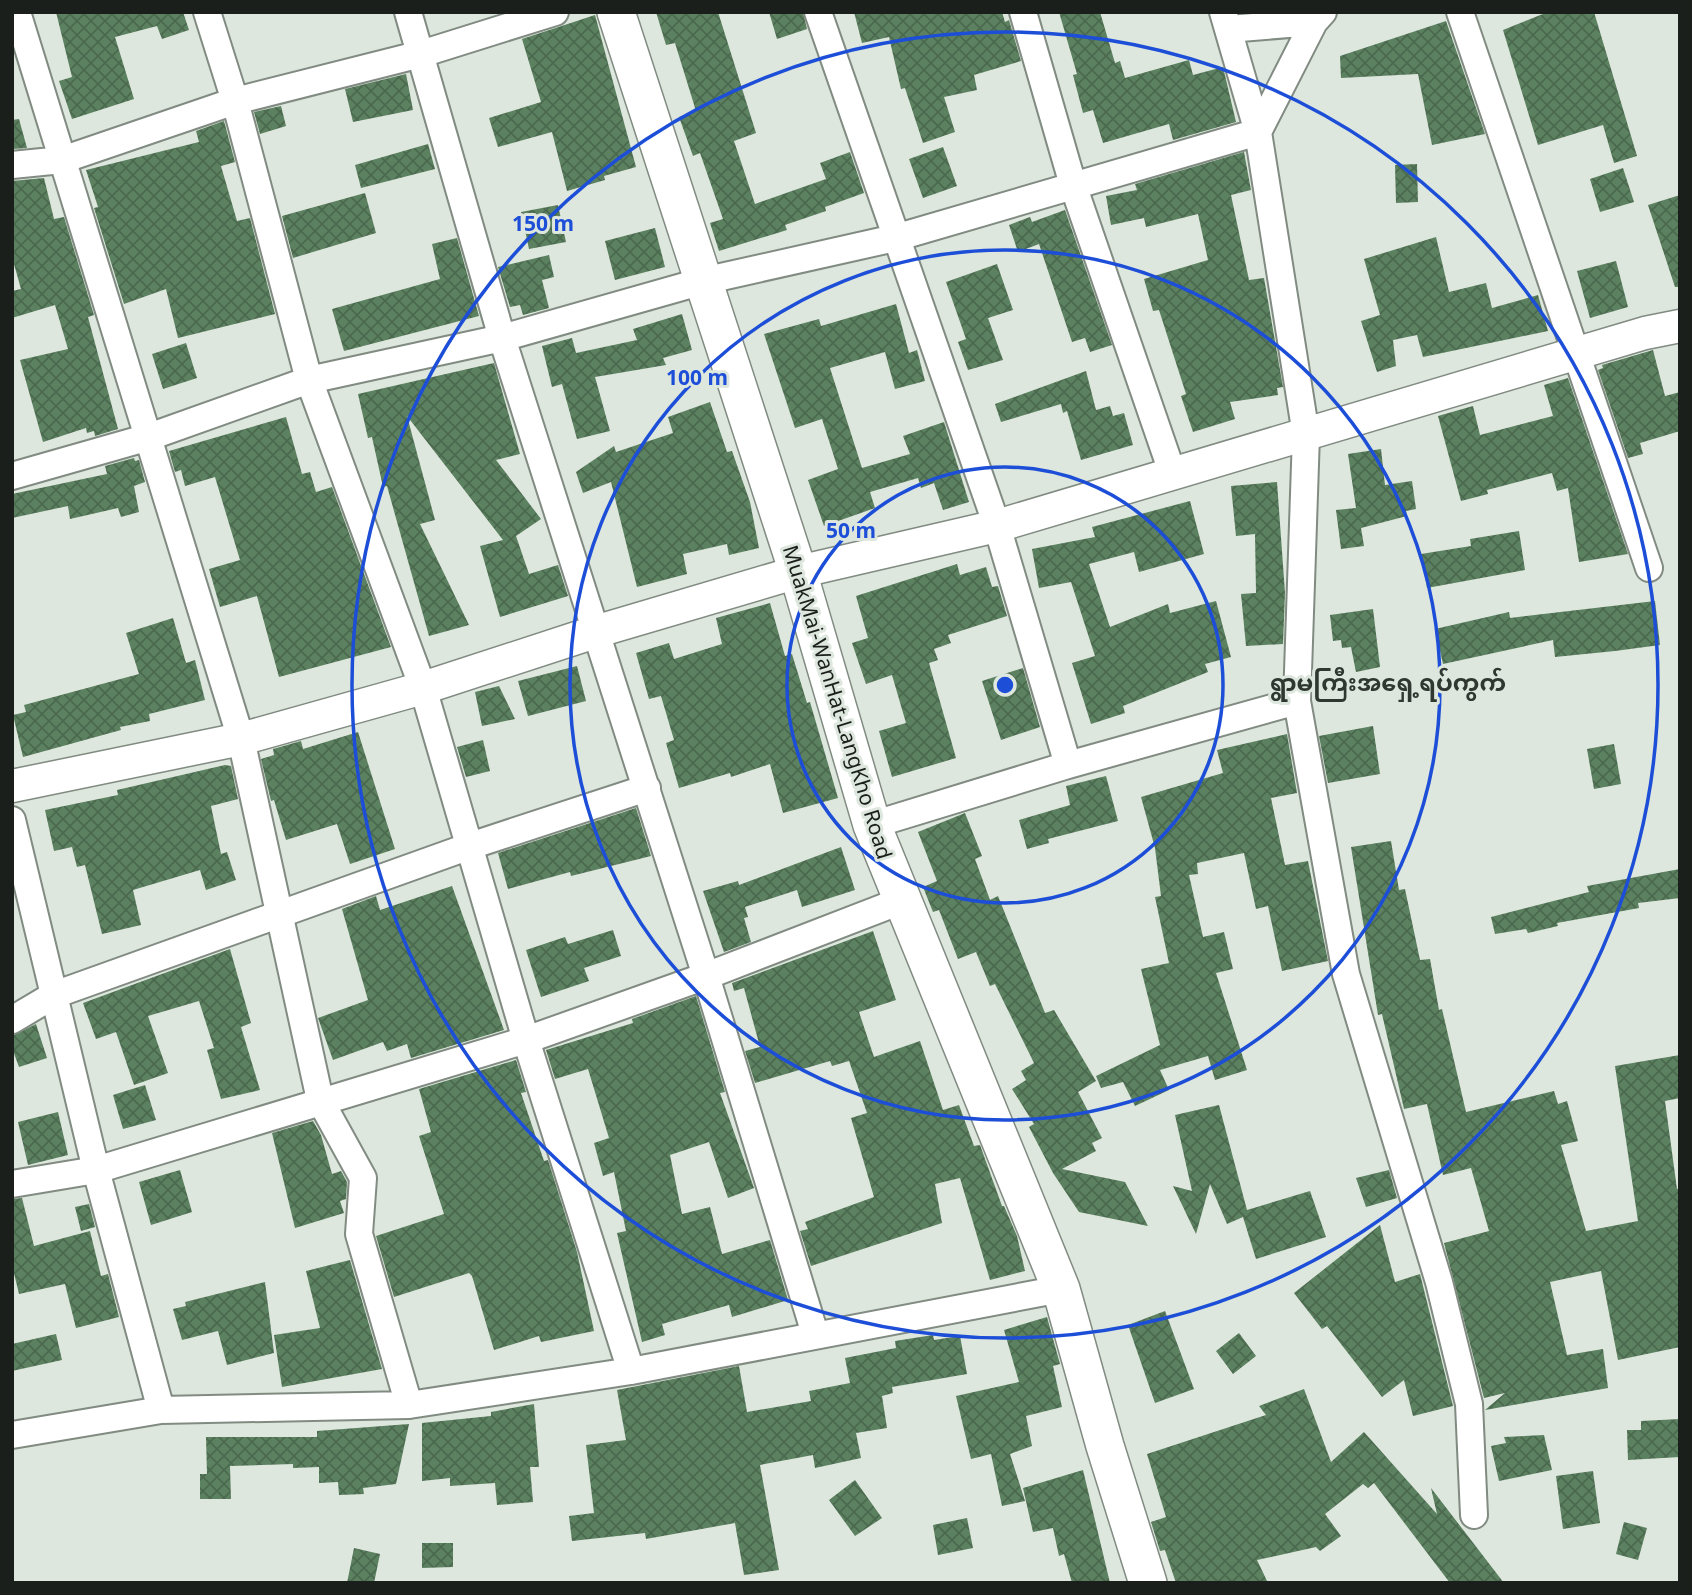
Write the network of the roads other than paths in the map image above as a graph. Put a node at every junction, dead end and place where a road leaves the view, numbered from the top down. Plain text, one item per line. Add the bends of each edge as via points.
1 (17, 12) edge
2 (206, 12) edge
3 (408, 12) edge
4 (555, 12) edge
5 (616, 12) edge
6 (818, 12) edge
7 (1023, 12) edge
8 (1460, 12) edge
9 (1319, 17) edge
10 (1226, 20) edge
11 (421, 54) junction
12 (235, 101) junction
13 (1258, 132) junction
14 (62, 160) junction
15 (12, 165) edge
16 (1073, 185) junction
17 (895, 238) junction
18 (704, 281) junction
19 (1680, 326) edge
20 (502, 338) junction
21 (1577, 356) junction
22 (309, 380) junction
23 (1306, 435) junction
24 (149, 437) junction
25 (1172, 472) junction
26 (12, 476) edge
27 (996, 526) junction
28 (1649, 568) dead end
29 (798, 572) junction
30 (598, 631) junction
31 (423, 688) junction
32 (1297, 701) junction
33 (241, 739) junction
34 (1068, 765) junction
35 (12, 786) edge
36 (647, 788) junction
37 (12, 820) edge
38 (872, 825) junction
39 (470, 846) junction
40 (903, 900) junction
41 (279, 914) junction
42 (706, 976) junction
43 (54, 995) junction
44 (12, 1020) edge
45 (526, 1040) junction
46 (320, 1100) junction
47 (96, 1170) junction
48 (12, 1184) edge
49 (1061, 1289) junction
50 (815, 1334) junction
51 (631, 1371) junction
52 (409, 1405) junction
53 (161, 1410) junction
54 (12, 1435) edge
55 (1474, 1515) dead end
56 (1148, 1583) edge

1 - 14 street
2 - 12 street
3 - 11 street
4 - 11 street
5 - 18 main road, MuakMai-WanHat-LangKho Road
6 - 17 street
7 - 16 street
8 - 21 street
9 - 10 street
9 - 13 street
10 - 13 street
11 - 12 street
11 - 20 street
12 - 14 street
12 - 22 street
13 - 16 street
13 - 23 street
14 - 15 street
14 - 24 street
16 - 17 street
16 - 25 street
17 - 18 street
17 - 27 street
18 - 20 street
18 - 29 main road, MuakMai-WanHat-LangKho Road
19 - 21 street
20 - 22 street
20 - 30 street
21 - 23 street
21 - 28 street
22 - 24 street
22 - 31 street
23 - 25 street
23 - 32 street
24 - 26 street
24 - 33 street
25 - 27 street
27 - 29 street
27 - 34 street
29 - 30 street
29 - 38 main road, MuakMai-WanHat-LangKho Road
30 - 31 street
30 - 36 street
31 - 33 street
31 - 39 street
32 - 34 street
32 - 55 street via 1346,974 1439,1282 1469,1404
33 - 35 street
33 - 41 street
34 - 38 street
36 - 39 street
36 - 42 street
37 - 43 street
38 - 40 main road, MuakMai-WanHat-LangKho Road
39 - 41 street
39 - 45 street
40 - 42 street
40 - 49 main road, MuakMai-WanHat-LangKho Road
41 - 43 street
41 - 46 street
42 - 45 street
42 - 50 street
43 - 44 street
43 - 47 street
45 - 46 street
45 - 51 street
46 - 47 street
46 - 52 street via 363,1178 359,1234
47 - 48 street
47 - 53 street
49 - 50 street
49 - 56 main road, MuakMai-WanHat-LangKho Road
50 - 51 street
51 - 52 street
52 - 53 street
53 - 54 street

